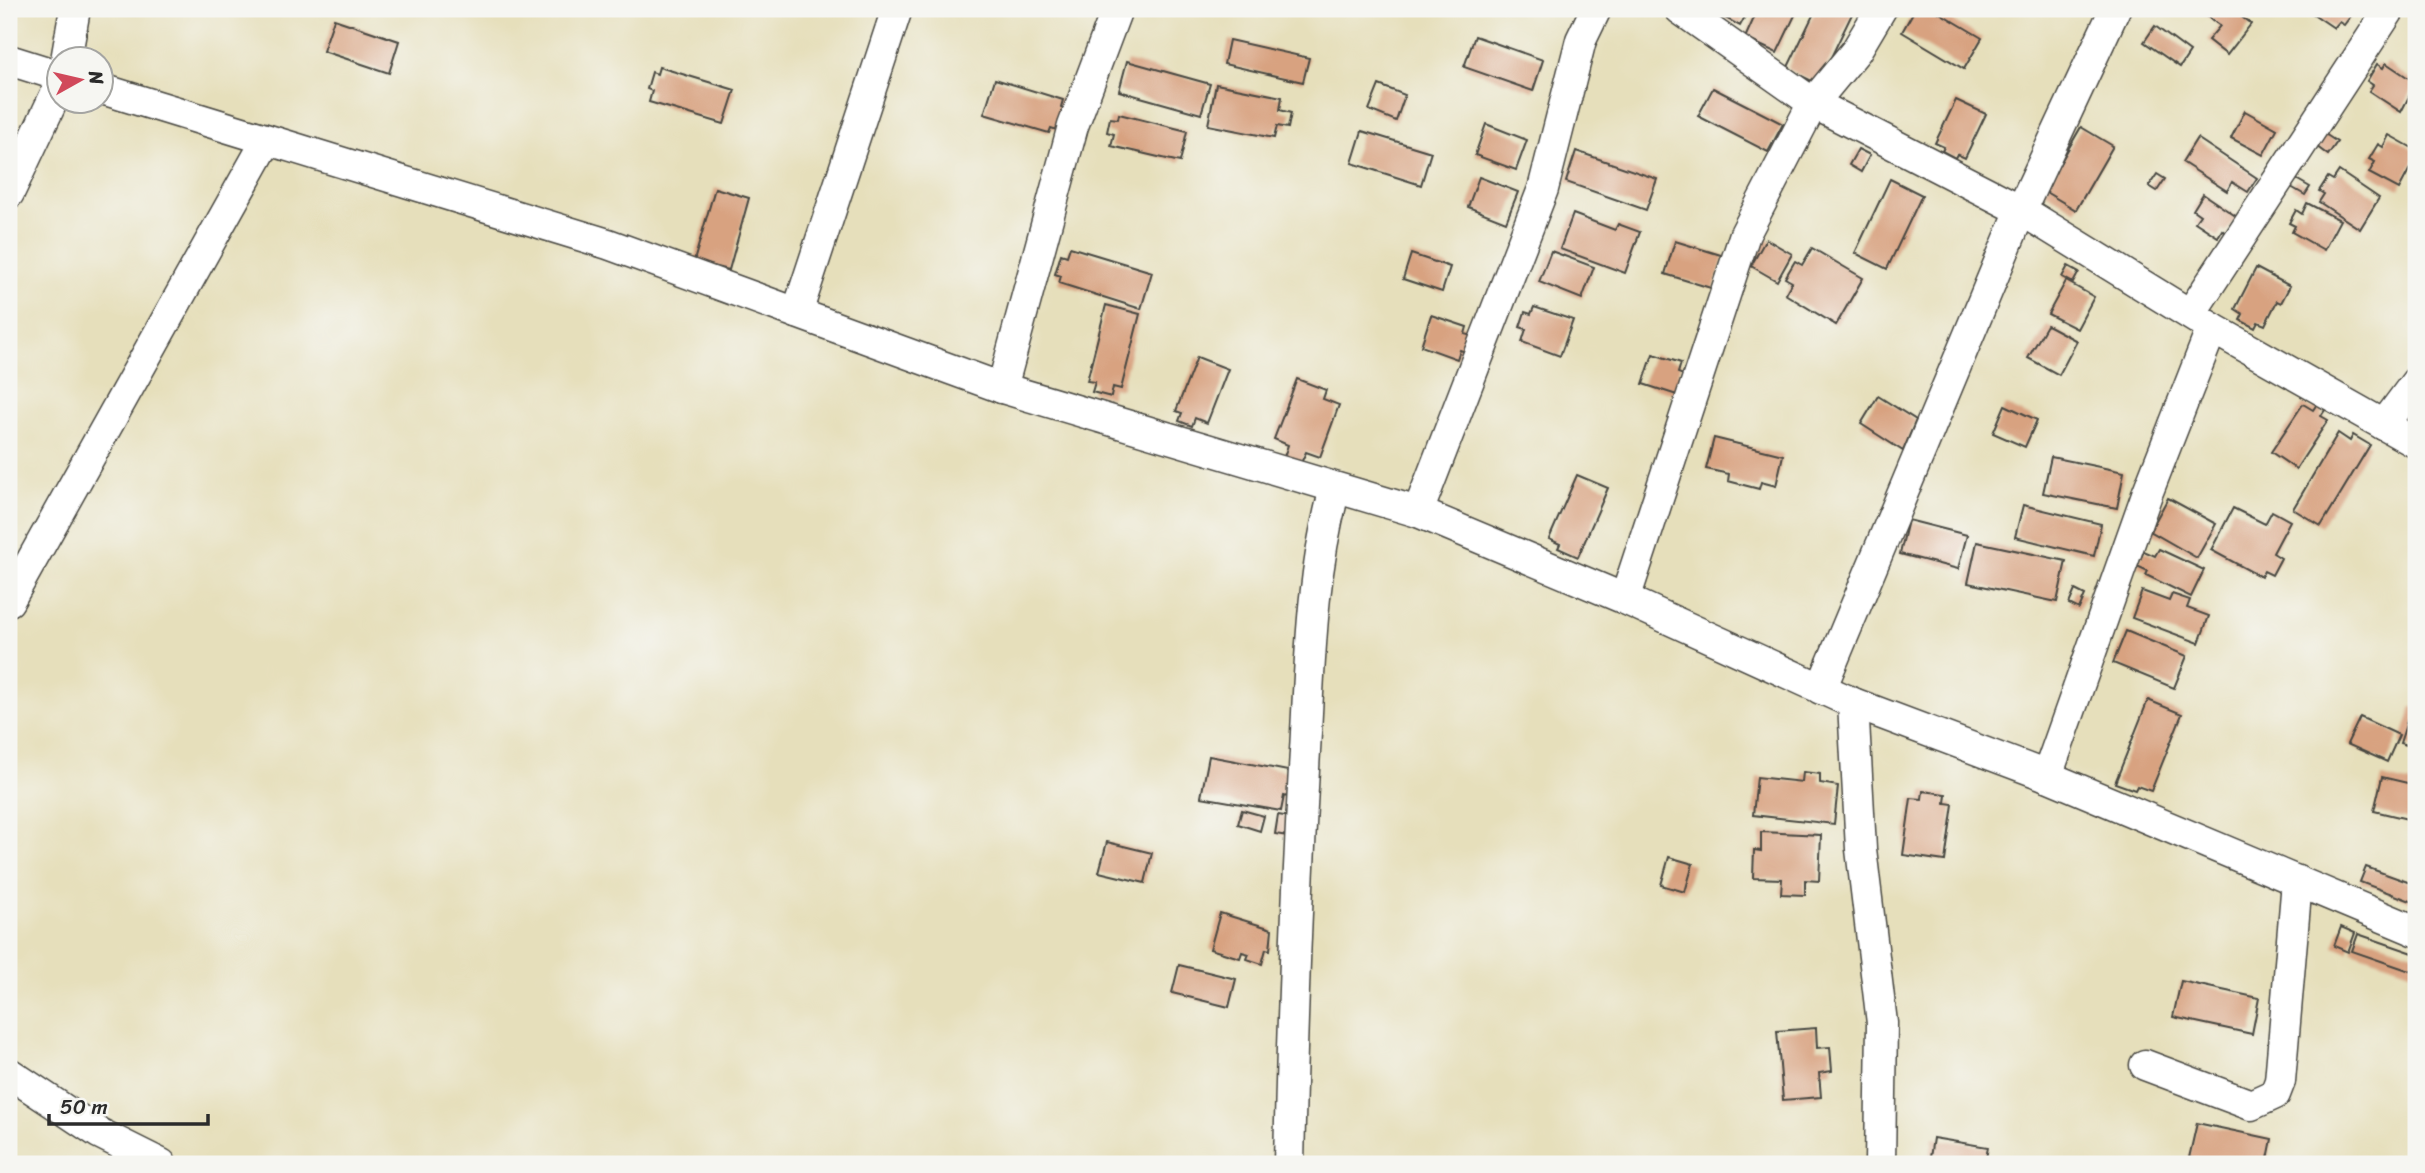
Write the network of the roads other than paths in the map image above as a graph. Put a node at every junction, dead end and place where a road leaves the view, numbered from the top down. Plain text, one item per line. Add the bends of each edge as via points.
1 (75, 9) edge
2 (897, 9) edge
3 (1117, 9) edge
4 (1596, 9) edge
5 (1679, 9) edge
6 (1881, 9) edge
7 (2115, 9) edge
8 (2390, 9) edge
9 (68, 46) edge
10 (9, 60) edge
11 (46, 72) edge
12 (116, 93) edge
13 (1813, 103) junction
14 (46, 115) edge
15 (267, 140) junction
16 (9, 193) edge
17 (2021, 209) junction
18 (797, 313) junction
19 (2201, 320) junction
20 (2416, 382) edge
21 (1002, 388) junction
22 (2384, 425) junction
23 (2416, 443) edge
24 (1335, 489) junction
25 (1418, 512) junction
26 (1625, 599) junction
27 (9, 601) edge
28 (1821, 689) junction
29 (1853, 704) junction
30 (2047, 776) junction
31 (2298, 881) junction
32 (2416, 931) edge
33 (2145, 1065) dead end
34 (9, 1073) edge
35 (161, 1164) edge
36 (1289, 1164) edge
37 (1880, 1164) edge

1 - 9 street
2 - 18 street
3 - 21 street via 1073,126
4 - 25 street via 1581,40 1544,189
5 - 13 street
6 - 13 street via 1856,51
7 - 17 street
8 - 19 street
10 - 11 street
12 - 15 street
13 - 17 street
13 - 26 street via 1745,234
14 - 16 street
15 - 18 street via 608,244
15 - 27 street
17 - 19 street
17 - 28 street
18 - 21 street
19 - 22 street
19 - 30 street via 2147,494
20 - 22 street
21 - 24 street
22 - 23 street
24 - 25 street
24 - 36 street via 1325,525 1312,621
25 - 26 street
26 - 28 street
28 - 29 street
29 - 30 street
29 - 37 street via 1861,849 1882,1023
30 - 31 street
31 - 32 street
31 - 33 street via 2280,1081 2275,1094 2251,1105
34 - 35 street via 99,1133

